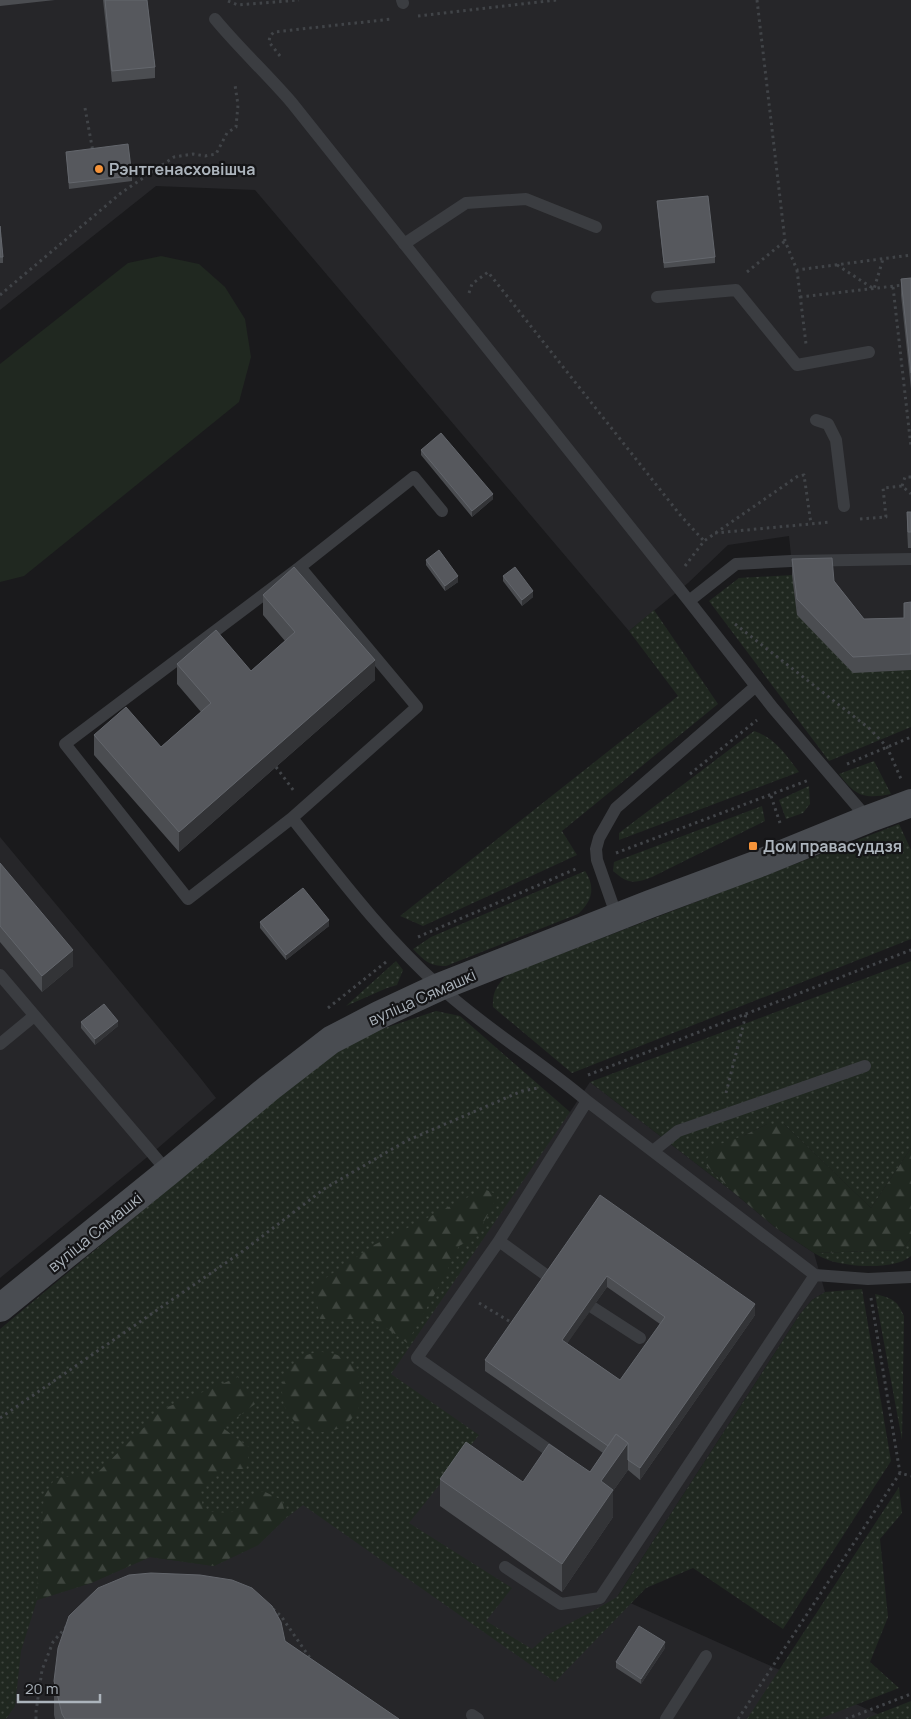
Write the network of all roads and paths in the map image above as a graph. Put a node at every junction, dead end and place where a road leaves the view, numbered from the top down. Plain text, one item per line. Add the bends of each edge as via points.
1 (226, 0) edge
2 (299, 0) edge
3 (757, 0) edge
4 (215, 19) dead end
5 (235, 86) dead end
6 (85, 108) dead end
7 (94, 154) edge
8 (596, 227) dead end
9 (785, 241) junction
10 (404, 244) junction
11 (911, 255) edge
12 (883, 259) junction
13 (836, 265) junction
14 (797, 270) junction
15 (911, 284) edge
16 (893, 287) junction
17 (874, 289) junction
18 (722, 292) junction
19 (0, 295) edge
20 (657, 297) dead end
21 (800, 297) junction
22 (468, 299) dead end
23 (869, 352) dead end
24 (808, 362) junction
25 (816, 420) dead end
26 (911, 446) edge
27 (911, 476) edge
28 (902, 486) junction
29 (911, 494) edge
30 (844, 506) dead end
31 (442, 511) dead end
32 (858, 520) dead end
33 (839, 522) dead end
34 (811, 524) junction
35 (715, 534) junction
36 (704, 541) junction
37 (911, 559) edge
38 (300, 567) junction
39 (681, 573) dead end
40 (688, 601) junction
41 (734, 623) dead end
42 (756, 686) junction
43 (911, 737) edge
44 (887, 747) junction
45 (829, 772) junction
46 (908, 795) edge
47 (770, 796) junction
48 (292, 818) junction
49 (868, 819) junction
50 (784, 833) dead end
51 (596, 860) junction
52 (617, 917) junction
53 (402, 950) junction
54 (911, 950) edge
55 (0, 975) edge
56 (440, 987) junction
57 (322, 1014) dead end
58 (746, 1014) junction
59 (34, 1016) junction
60 (0, 1044) edge
61 (865, 1066) dead end
62 (566, 1084) junction
63 (587, 1101) junction
64 (721, 1116) junction
65 (653, 1151) junction
66 (168, 1172) junction
67 (499, 1241) junction
68 (815, 1275) junction
69 (911, 1277) edge
70 (550, 1278) edge
71 (868, 1279) junction
72 (463, 1293) junction
73 (592, 1307) edge
74 (0, 1308) edge
75 (517, 1326) edge
76 (640, 1338) dead end
77 (0, 1418) edge
78 (573, 1467) edge
79 (900, 1473) junction
80 (911, 1476) edge
81 (505, 1567) dead end
82 (270, 1606) edge
83 (70, 1622) edge
84 (706, 1656) dead end
85 (310, 1658) edge
86 (911, 1694) edge
87 (36, 1719) edge
88 (666, 1719) edge
89 (738, 1719) edge
90 (846, 1719) edge

1 - 2 path via 238,5
3 - 9 path
4 - 10 lane via 292,102
5 - 19 path via 238,105 236,127 226,133 216,154 174,157 121,194
6 - 7 path
8 - 10 lane via 526,199 466,203
9 - 14 path
9 - 18 path
10 - 40 lane
11 - 12 path
12 - 13 path
12 - 17 path
13 - 14 path
13 - 17 path
14 - 21 path
15 - 16 path
16 - 17 path
16 - 26 path
17 - 21 path
18 - 20 lane
18 - 24 lane via 736,290 797,364
21 - 24 path
22 - 36 path via 472,284 488,272
23 - 24 lane
25 - 30 lane via 828,424 836,440
27 - 28 path via 905,477
28 - 29 path
28 - 32 path via 883,488 886,517
31 - 38 lane via 414,477
33 - 34 path
34 - 35 path
34 - 35 path via 804,475
35 - 36 path
36 - 39 path
37 - 40 lane via 736,564
38 - 48 lane via 418,707
38 - 48 lane via 65,744 188,899
40 - 42 lane
41 - 44 path via 870,729
42 - 45 lane
42 - 51 lane via 616,808 599,838
43 - 44 path
44 - 45 path
44 - 46 path
45 - 47 path
45 - 49 lane
46 - 49 street, вуліца Сямашкі
47 - 50 path
47 - 51 path
48 - 53 lane via 382,930
49 - 52 street, вуліца Сямашкі
51 - 52 lane
51 - 53 path via 411,941
52 - 56 street, вуліца Сямашкі
53 - 56 lane
53 - 57 path
54 - 58 path
55 - 59 lane
56 - 62 lane via 479,1021
56 - 66 street, вуліца Сямашкі via 331,1040
58 - 62 path
58 - 64 path
59 - 60 lane
59 - 66 lane
61 - 64 lane
62 - 63 lane
62 - 77 path via 522,1090 414,1137 324,1188 244,1251
63 - 65 lane
63 - 67 lane
64 - 65 lane via 678,1131
65 - 68 lane
66 - 74 street, вуліца Сямашкі
67 - 70 lane
67 - 72 lane
68 - 71 lane
68 - 81 lane via 600,1598 561,1604
69 - 71 lane
71 - 79 path
72 - 75 path
72 - 78 lane via 418,1358
73 - 76 lane
79 - 80 path
79 - 89 path
82 - 85 path
83 - 87 path via 52,1642 42,1670
84 - 88 lane
86 - 90 path

